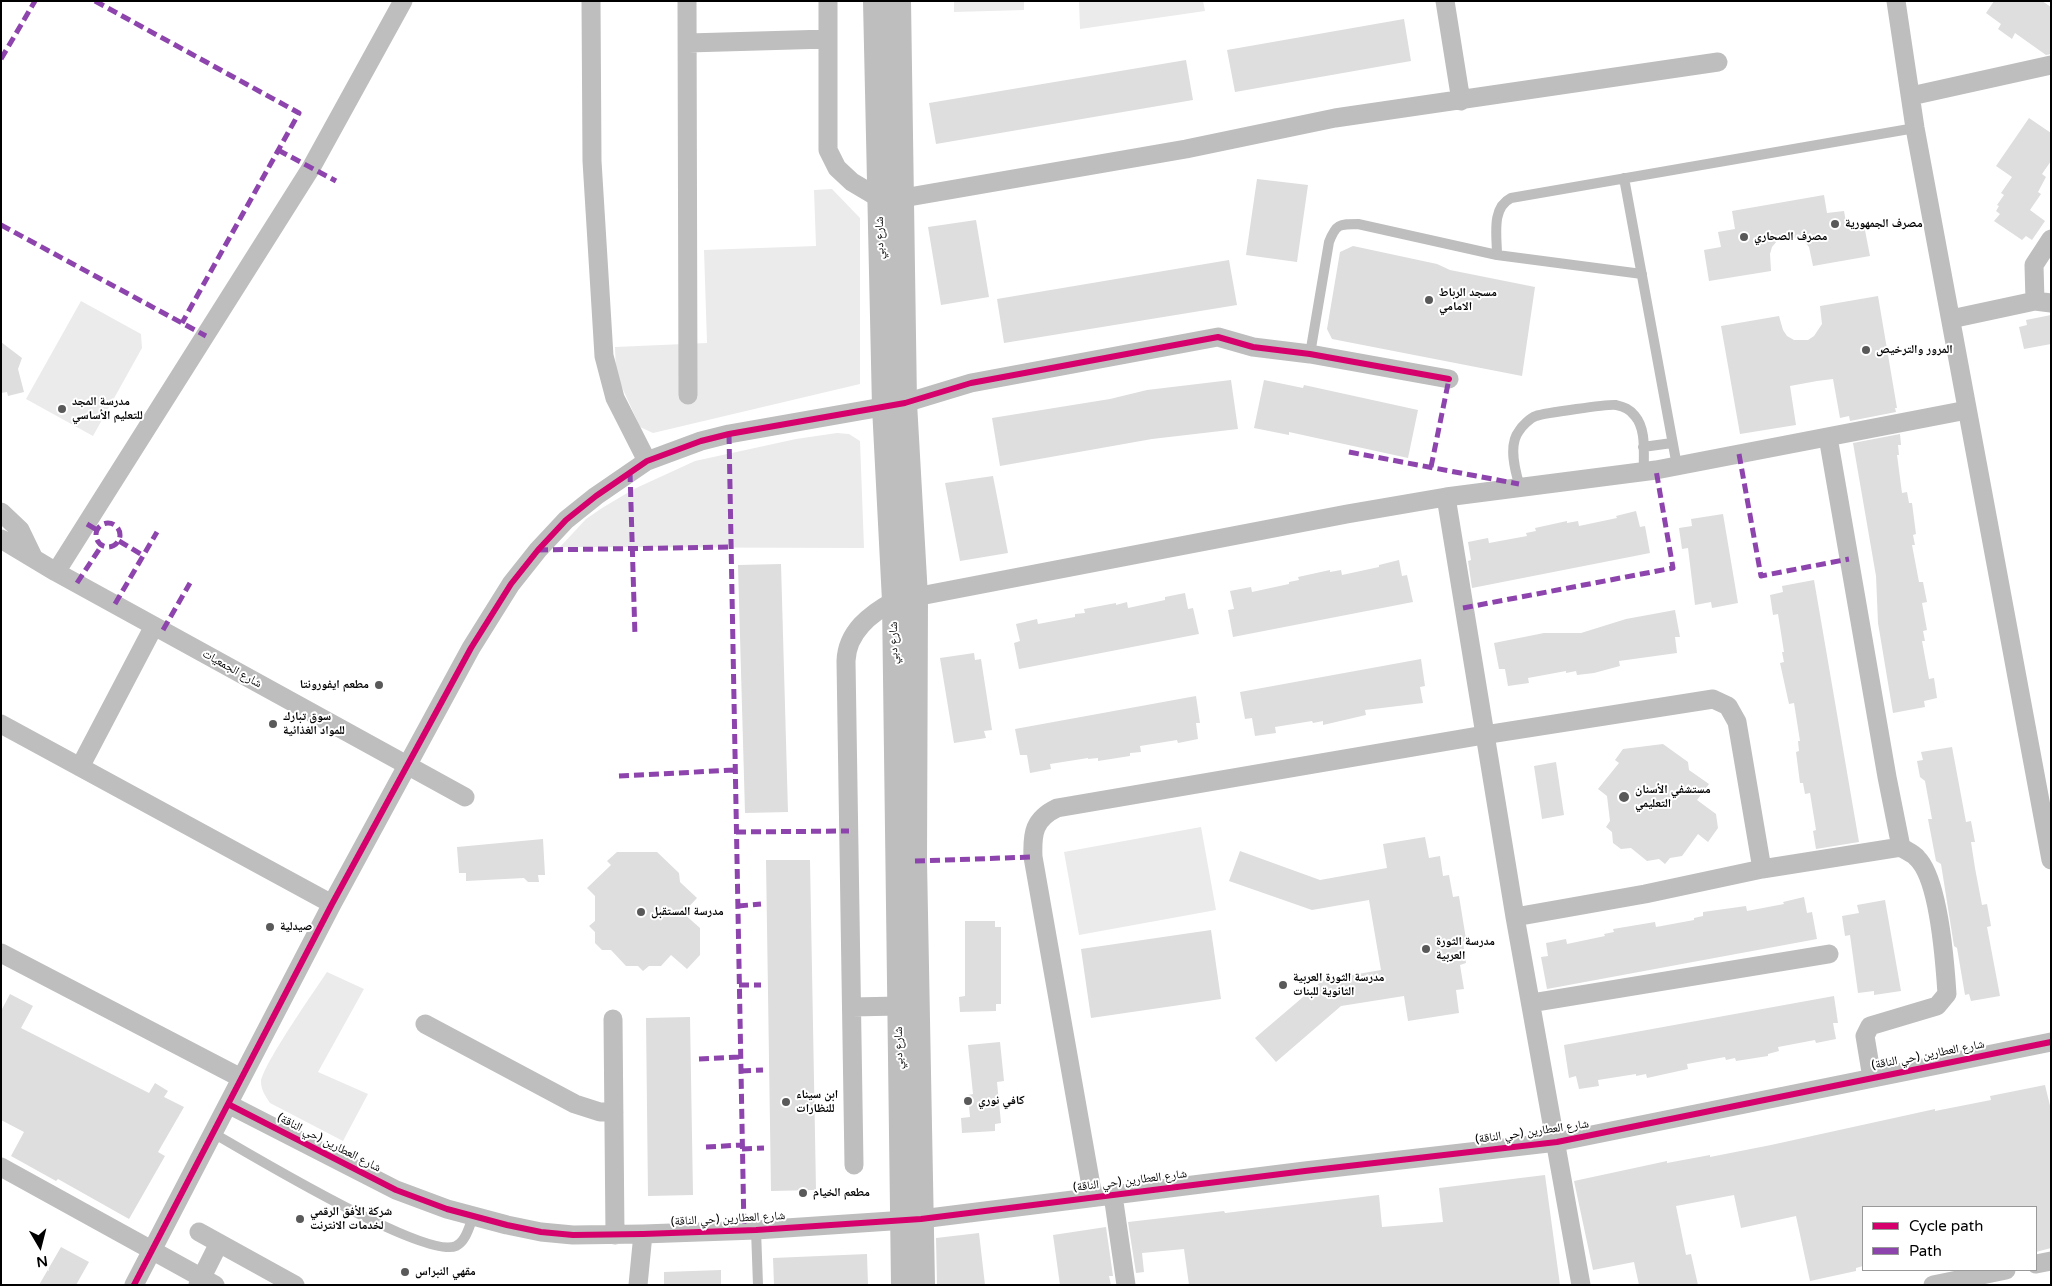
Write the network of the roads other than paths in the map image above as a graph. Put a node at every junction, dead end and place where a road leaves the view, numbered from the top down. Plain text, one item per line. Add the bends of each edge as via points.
1 (403, 1) edge
2 (591, 1) edge
3 (687, 1) edge
4 (828, 1) edge
5 (875, 1) edge
6 (899, 1) edge
7 (1445, 1) edge
8 (1896, 1) edge
9 (828, 39) junction
10 (688, 43) junction
11 (1718, 62) dead end
12 (2051, 66) edge
13 (1911, 96) junction
14 (1461, 100) junction
15 (1914, 128) junction
16 (1624, 178) junction
17 (879, 198) junction
18 (903, 198) junction
19 (2051, 239) edge
20 (1497, 255) junction
21 (1642, 274) junction
22 (2043, 302) edge
23 (1951, 319) junction
24 (1310, 354) junction
25 (1449, 379) dead end
26 (688, 396) dead end
27 (894, 405) junction
28 (1967, 410) junction
29 (1828, 437) junction
30 (1672, 443) junction
31 (1643, 447) junction
32 (647, 461) junction
33 (1677, 466) junction
34 (1644, 472) junction
35 (1520, 487) junction
36 (1446, 497) junction
37 (1, 512) edge
38 (1, 539) edge
39 (34, 559) junction
40 (56, 572) junction
41 (905, 599) junction
42 (154, 626) junction
43 (1, 724) edge
44 (1484, 735) junction
45 (406, 765) junction
46 (80, 767) junction
47 (465, 797) dead end
48 (1901, 847) junction
49 (2051, 860) edge
50 (1762, 869) junction
51 (332, 904) junction
52 (1515, 918) junction
53 (1, 953) edge
54 (1829, 954) dead end
55 (1531, 1003) junction
56 (899, 1006) junction
57 (852, 1007) junction
58 (613, 1018) dead end
59 (424, 1024) dead end
60 (2051, 1042) edge
61 (241, 1078) junction
62 (1872, 1078) junction
63 (228, 1104) junction
64 (614, 1112) junction
65 (213, 1133) junction
66 (1557, 1142) junction
67 (854, 1165) dead end
68 (1, 1167) edge
69 (1113, 1195) junction
70 (1093, 1197) junction
71 (473, 1217) junction
72 (911, 1220) junction
73 (756, 1230) junction
74 (199, 1232) dead end
75 (644, 1234) junction
76 (615, 1235) junction
77 (219, 1243) junction
78 (152, 1250) junction
79 (2051, 1260) edge
80 (2037, 1264) edge
81 (2001, 1271) edge
82 (205, 1282) edge
83 (134, 1285) edge
84 (295, 1285) edge
85 (638, 1285) edge
86 (758, 1285) edge
87 (903, 1285) edge
88 (922, 1285) edge
89 (1126, 1285) edge
90 (1581, 1285) edge
91 (1933, 1285) edge

1 - 40 street via 312,168
2 - 32 street via 592,161 604,356 615,398
3 - 10 street
4 - 9 street
5 - 17 street, شارع دبي
6 - 18 street, شارع دبي
7 - 14 street
8 - 13 street
9 - 10 street
9 - 17 street via 828,150 837,168 852,182
10 - 26 street
11 - 14 street
12 - 13 street
13 - 15 street
14 - 18 street via 1335,118 1186,149
15 - 16 lane
15 - 23 street
16 - 20 lane via 1506,201 1499,211
16 - 21 lane
17 - 18 street
17 - 27 street, شارع دبي
18 - 27 street, شارع دبي
19 - 22 street via 2034,265
20 - 21 lane
20 - 24 lane via 1358,224 1342,224 1334,230 1329,242
21 - 30 lane
22 - 23 street
23 - 28 street
24 - 25 street
24 - 27 street via 1253,348 1218,337 971,383
27 - 32 street via 730,434
27 - 41 street, شارع دبي
28 - 29 street
28 - 49 street
29 - 33 street
29 - 48 street
30 - 31 lane
30 - 33 lane
31 - 34 lane
31 - 35 lane via 1643,431 1628,409 1614,405 1535,416 1518,432 1515,440 1514,467
32 - 45 street via 566,520 511,584
33 - 34 street
34 - 35 street
35 - 36 street
36 - 41 street
36 - 44 street
37 - 39 street via 20,530
38 - 39 street, شارع الجمعيات
39 - 40 street, شارع الجمعيات
40 - 42 street, شارع الجمعيات
41 - 56 street, شارع دبي
41 - 57 street via 872,615 849,642 846,651
41 - 72 street, شارع دبي via 915,862
42 - 45 street, شارع الجمعيات
42 - 46 street
43 - 46 street
44 - 50 street via 1713,699 1728,706 1737,722
44 - 52 street
44 - 70 street via 1057,808 1042,818 1033,834 1033,857
45 - 47 street, شارع الجمعيات
45 - 51 street
46 - 51 street
48 - 50 street
48 - 62 street via 1917,858 1928,874 1945,963 1946,994 1937,1006 1870,1026 1865,1036
50 - 52 street
51 - 61 street
52 - 55 street
53 - 61 street
54 - 55 street
55 - 66 street
56 - 57 street
56 - 72 street, شارع دبي
57 - 67 street
58 - 64 street
59 - 64 street via 575,1104 600,1112
60 - 62 street, شارع العطارين (حي الناقة)
61 - 63 street
62 - 66 street, شارع العطارين (حي الناقة)
63 - 65 street
63 - 71 street, شارع العطارين (حي الناقة) via 396,1190
64 - 76 street
65 - 71 lane via 319,1194 423,1242 442,1247 456,1246 465,1238
65 - 78 street
66 - 69 street, شارع العطارين (حي الناقة)
66 - 90 street
68 - 78 street
69 - 70 street, شارع العطارين (حي الناقة)
69 - 89 street
70 - 72 street, شارع العطارين (حي الناقة)
71 - 76 street, شارع العطارين (حي الناقة) via 541,1232
72 - 73 street, شارع العطارين (حي الناقة)
72 - 87 street, شارع دبي
72 - 88 street, شارع دبي
73 - 75 street, شارع العطارين (حي الناقة)
73 - 86 lane
74 - 77 street
75 - 76 street, شارع العطارين (حي الناقة)
75 - 85 street
77 - 82 street
77 - 84 street
78 - 82 street
78 - 83 street
79 - 80 street
81 - 91 street

